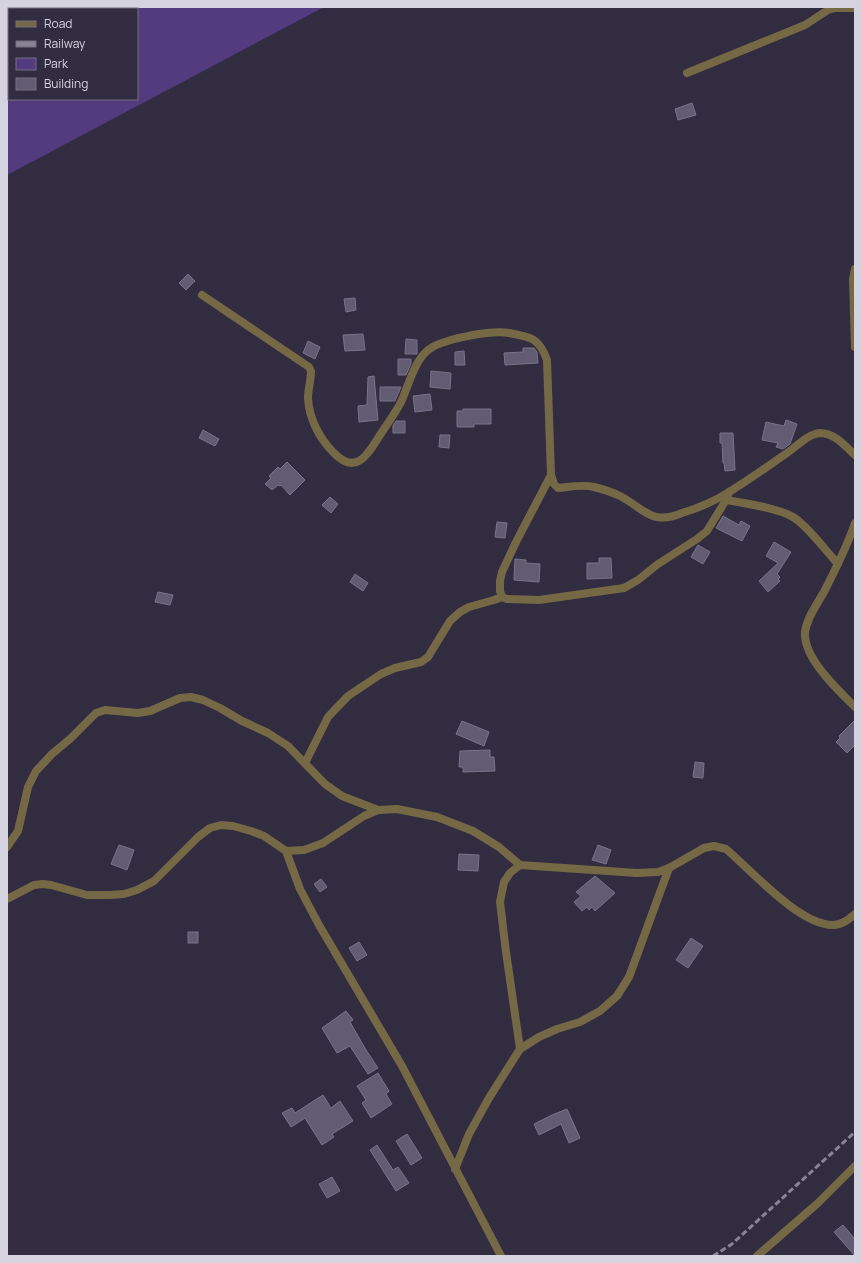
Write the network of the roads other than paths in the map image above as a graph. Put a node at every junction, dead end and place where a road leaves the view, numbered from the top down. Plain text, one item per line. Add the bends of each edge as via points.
1 (855, 8) edge
2 (687, 73) dead end
3 (855, 269) edge
4 (202, 295) dead end
5 (855, 347) edge
6 (855, 455) edge
7 (551, 475) junction
8 (727, 496) junction
9 (855, 523) edge
10 (838, 564) junction
11 (502, 597) junction
12 (855, 707) edge
13 (305, 763) junction
14 (378, 810) junction
15 (7, 847) edge
16 (286, 851) junction
17 (520, 865) junction
18 (669, 868) junction
19 (7, 899) edge
20 (855, 914) edge
21 (520, 1049) junction
22 (855, 1166) edge
23 (455, 1169) junction
24 (501, 1256) edge
25 (756, 1256) edge

1 - 2 street via 828,10 805,25
3 - 5 street
4 - 7 street via 309,367 311,376 308,399 311,418 322,440 339,458 347,462 358,462 367,456 400,403 420,359 427,350 480,333 500,332 532,338 543,347 547,360
6 - 8 street via 829,434 819,433 807,438
7 - 8 street via 558,488 583,485 598,488 619,496 649,515 659,518 671,518
7 - 11 street via 502,572
8 - 10 street via 793,517
8 - 11 street via 707,531 624,588 539,600 511,600
9 - 10 street
10 - 12 street via 806,625 805,633 813,658 825,676
11 - 13 street via 460,612 450,621 428,657 422,662 381,674 348,696 328,717
13 - 14 street via 324,784 342,796
13 - 15 street via 288,746 268,733 220,708 191,697 180,698 150,711 138,713 105,710 96,713 36,771 28,787 18,831
14 - 16 street via 364,816 323,843 304,850
14 - 17 street via 396,809 424,814 473,830
16 - 19 street via 251,830 220,825 210,828 198,837 154,881 137,890 124,894 87,895 43,884 34,885
16 - 23 street via 300,889 319,925 402,1066
17 - 18 street via 637,873 658,872
17 - 21 street via 504,882 500,902
18 - 20 street via 704,848 726,848 781,900 810,918 834,925 845,922
18 - 21 street via 629,977 617,996 600,1011 580,1022 539,1037
21 - 23 street via 469,1134
22 - 25 street via 818,1203
23 - 24 street

